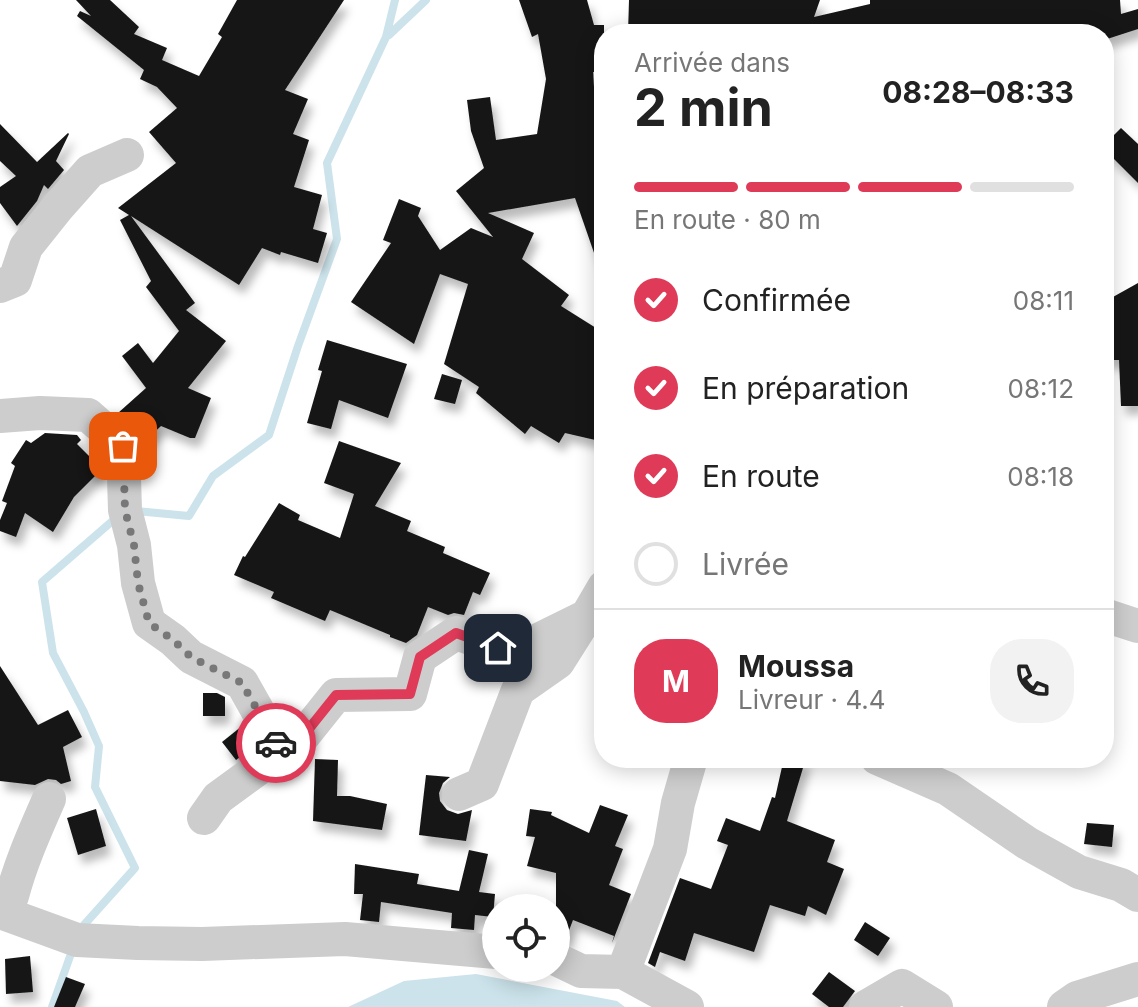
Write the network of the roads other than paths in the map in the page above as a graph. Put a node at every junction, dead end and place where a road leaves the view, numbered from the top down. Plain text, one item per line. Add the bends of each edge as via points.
1 (127, 155) dead end
2 (0, 286) edge
3 (0, 416) edge
4 (594, 602) edge
5 (594, 604) edge
6 (1114, 618) edge
7 (1138, 626) edge
8 (281, 752) junction
9 (688, 768) edge
10 (920, 768) edge
11 (942, 773) edge
12 (459, 794) dead end
13 (49, 799) dead end
14 (204, 818) dead end
15 (1138, 895) edge
16 (2, 912) edge
17 (482, 951) edge
18 (570, 966) edge
19 (623, 972) junction
20 (1138, 979) edge
21 (687, 1007) edge
22 (866, 1007) edge
23 (936, 1007) edge
24 (1064, 1007) edge

1 - 2 street via 90,171 26,247 15,280
3 - 8 street via 88,415 123,446 125,510 149,623 191,657 242,683
4 - 8 street via 520,649 498,648 456,633 420,657 410,694 336,695 296,745
5 - 12 street via 558,662 518,690 482,784
6 - 7 street
8 - 14 street via 218,798
9 - 19 street via 670,849
10 - 11 street
11 - 15 street via 1027,843 1079,872
13 - 16 street
16 - 17 street via 77,940 202,944 345,939
18 - 19 street
19 - 21 street
20 - 24 street
22 - 23 street via 902,986

